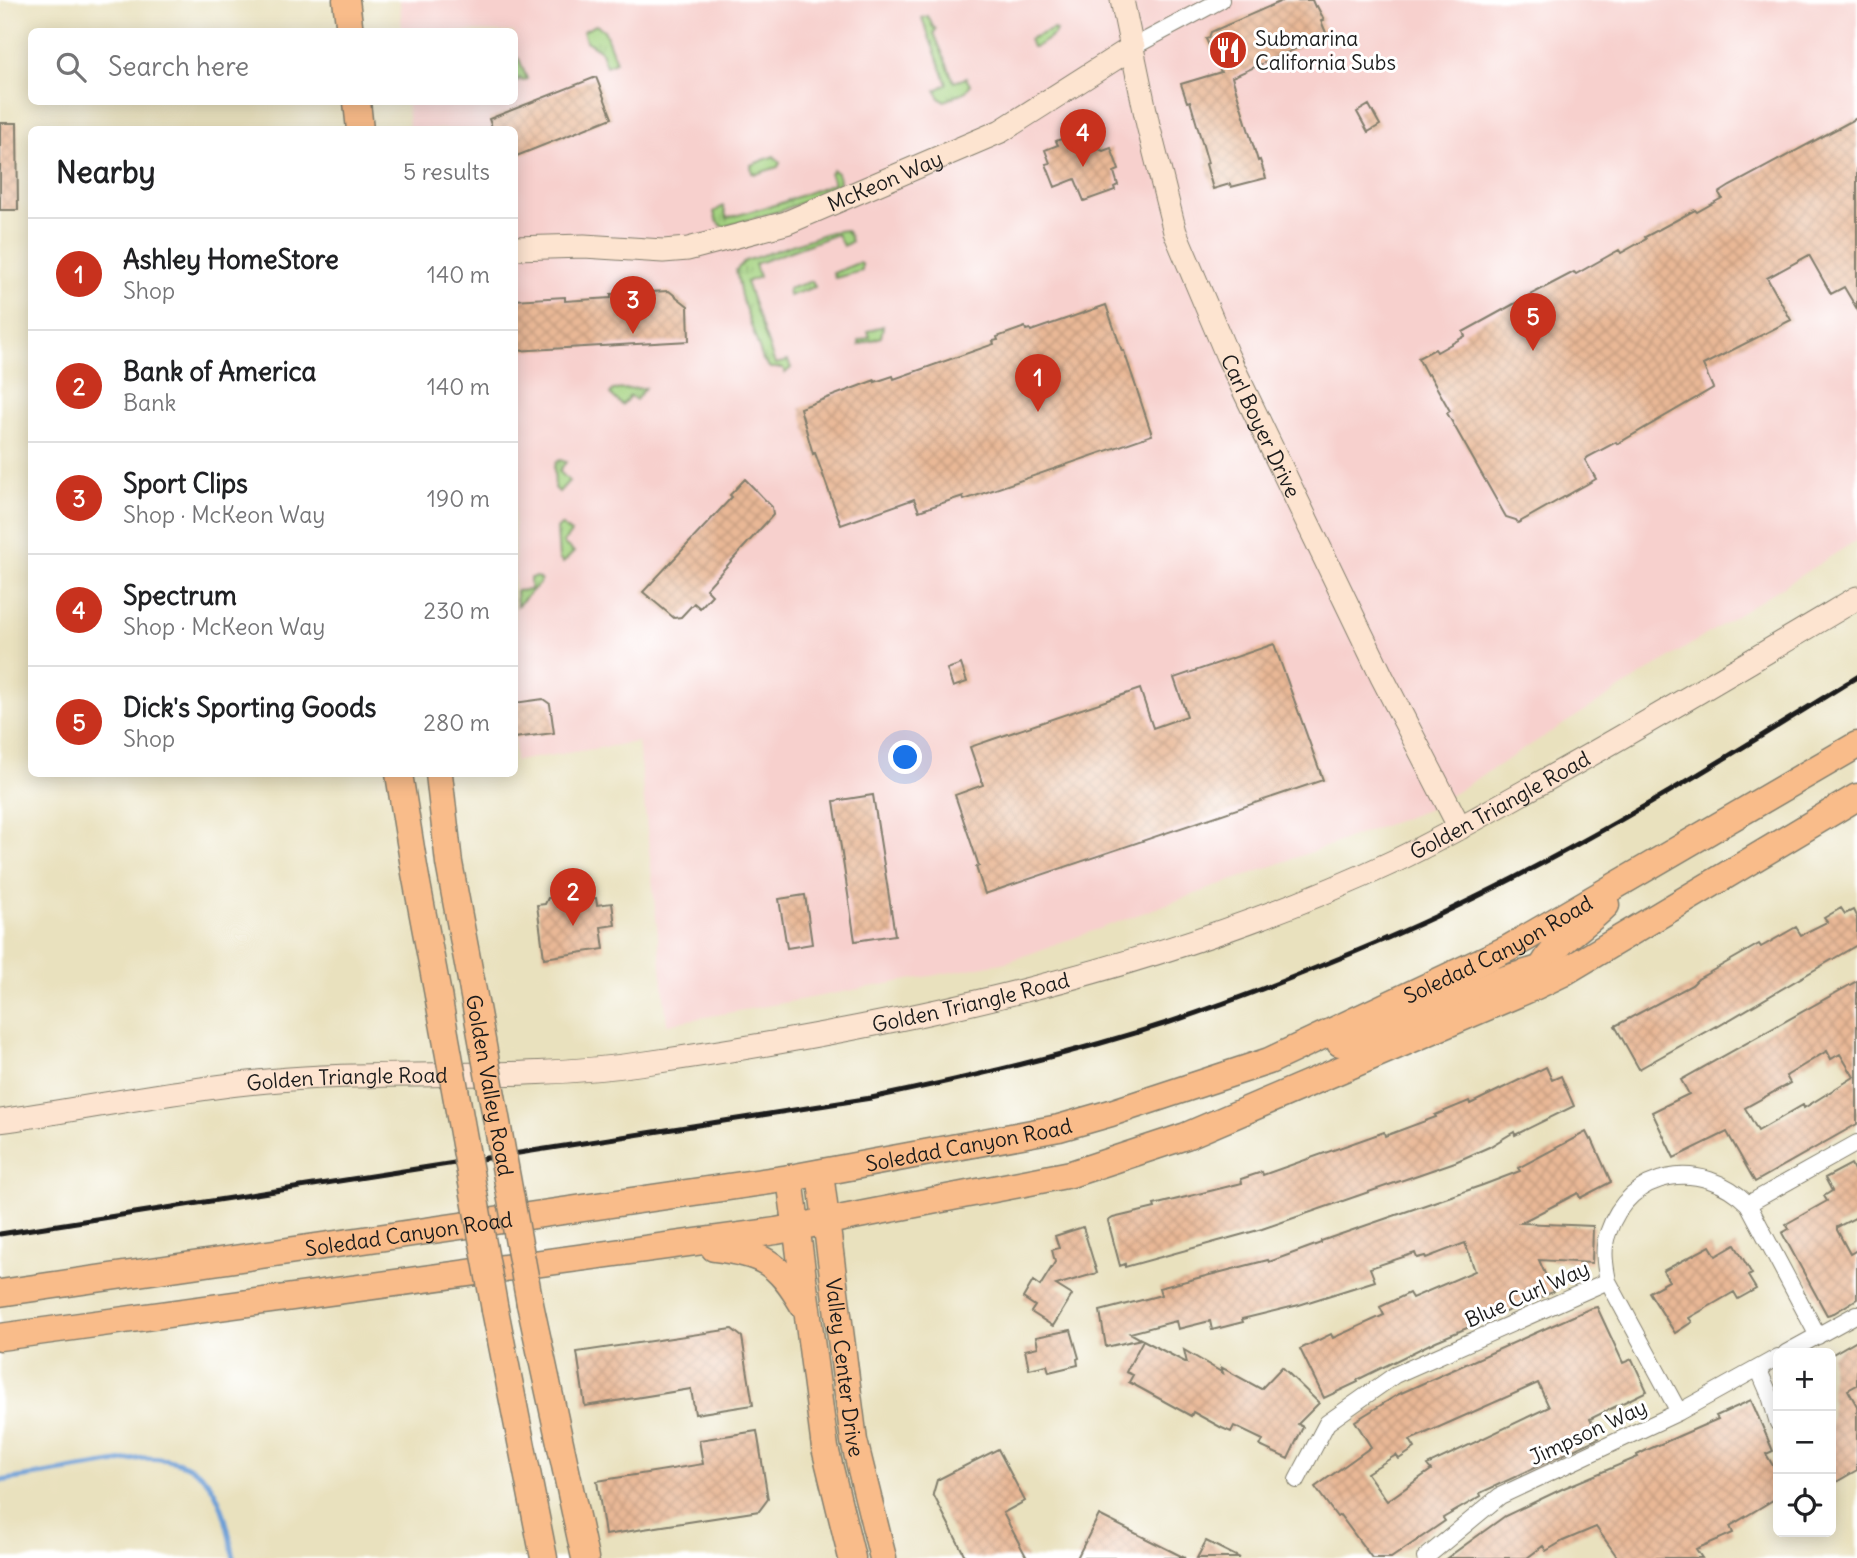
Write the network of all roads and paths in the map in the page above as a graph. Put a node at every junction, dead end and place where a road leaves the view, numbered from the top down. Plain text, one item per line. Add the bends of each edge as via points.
1 (346, 0) edge
2 (1122, 0) edge
3 (1221, 0) edge
4 (350, 28) edge
5 (1133, 47) junction
6 (357, 105) edge
7 (360, 126) edge
8 (518, 248) edge
9 (1857, 598) edge
10 (1857, 745) edge
11 (399, 777) edge
12 (439, 777) edge
13 (1857, 797) edge
14 (1460, 828) junction
15 (1636, 875) junction
16 (1546, 976) junction
17 (1269, 1062) junction
18 (0, 1121) edge
19 (1857, 1143) edge
20 (820, 1173) junction
21 (790, 1178) junction
22 (1748, 1204) junction
23 (825, 1223) junction
24 (797, 1228) junction
25 (685, 1244) junction
26 (1608, 1282) junction
27 (0, 1293) edge
28 (808, 1313) junction
29 (1857, 1314) edge
30 (1818, 1336) junction
31 (0, 1337) edge
32 (1795, 1348) edge
33 (1773, 1360) edge
34 (1759, 1368) junction
35 (1774, 1411) edge
36 (1679, 1412) junction
37 (1297, 1480) dead end
38 (544, 1558) edge
39 (585, 1558) edge
40 (852, 1558) edge
41 (883, 1558) edge
42 (1425, 1558) edge

1 - 4 main road
2 - 5 street, Carl Boyer Drive
3 - 5 street, McKeon Way
5 - 8 street, McKeon Way via 1001,131 786,223 688,249
5 - 14 street, Carl Boyer Drive via 1175,232 1227,355
6 - 7 main road
9 - 14 street, Golden Triangle Road
10 - 15 main road, Soledad Canyon Road
11 - 38 main road, Golden Valley Road, bridge
12 - 39 main road, Golden Valley Road, bridge via 449,863 530,1304
13 - 16 main road, Soledad Canyon Road
14 - 18 street, Golden Triangle Road via 1394,862 1236,925 1073,977 908,1017 614,1067 517,1075 292,1079
15 - 16 main road via 1594,918 1550,953
15 - 17 main road, Soledad Canyon Road via 1508,948
16 - 17 main road via 1499,981 1357,1039
16 - 23 main road, Soledad Canyon Road via 1186,1136 1072,1174
17 - 20 main road, Soledad Canyon Road via 1059,1128
19 - 22 street
20 - 21 main road, Soledad Canyon Road
20 - 23 main road, Valley Center Drive
21 - 24 main road, Valley Center Drive
21 - 27 main road, Soledad Canyon Road
22 - 26 street, Blue Curl Way via 1723,1184 1703,1177 1680,1175 1649,1183 1622,1204 1607,1234 1604,1261
22 - 30 street
23 - 24 main road, Soledad Canyon Road
23 - 41 main road, Valley Center Drive via 854,1441
24 - 25 main road, Soledad Canyon Road
24 - 28 main road, Valley Center Drive
25 - 28 main road via 744,1252 767,1261 788,1280
25 - 31 main road, Soledad Canyon Road
26 - 36 street
26 - 37 street, Blue Curl Way via 1395,1375 1327,1423
28 - 40 main road, Valley Center Drive via 825,1448
29 - 30 street
30 - 32 street
33 - 34 street, Jimpson Way
34 - 35 street
34 - 36 street, Jimpson Way
36 - 42 street, Jimpson Way via 1500,1496

